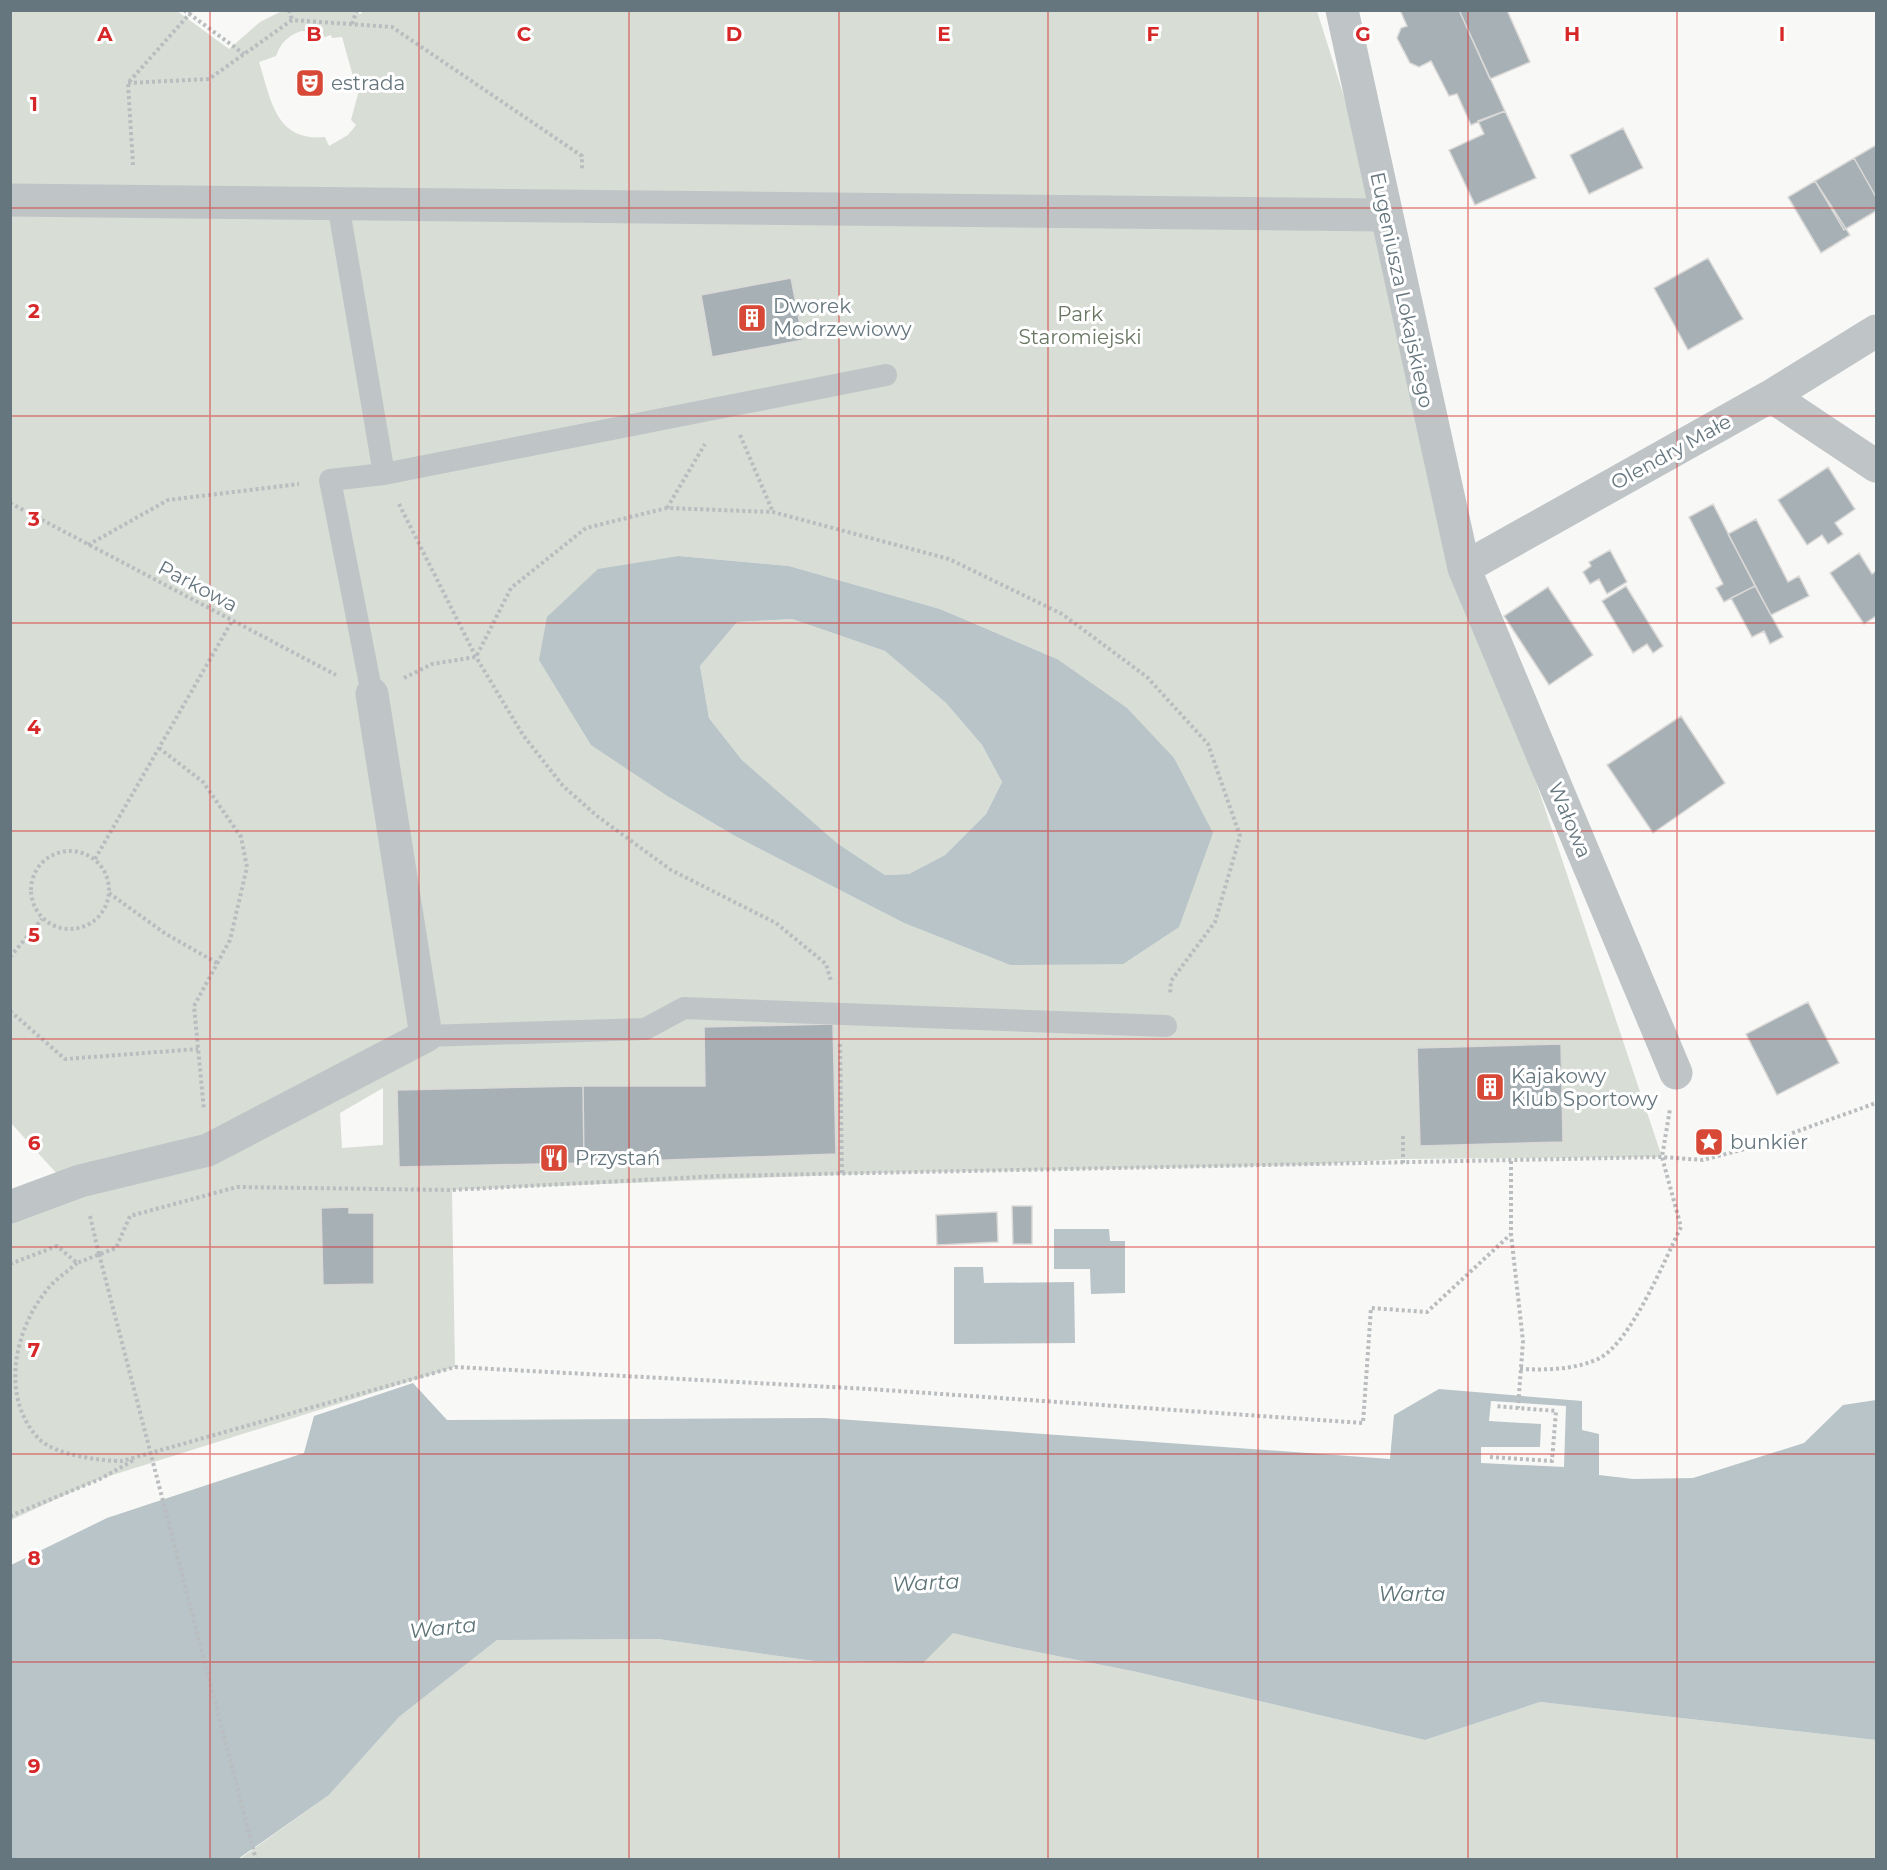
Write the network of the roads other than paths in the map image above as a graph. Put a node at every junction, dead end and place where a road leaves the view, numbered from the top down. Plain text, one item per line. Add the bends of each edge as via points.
1 (1342, 10) edge
2 (10, 200) edge
3 (338, 204) junction
4 (1385, 215) junction
5 (1876, 331) edge
6 (886, 375) dead end
7 (1771, 396) junction
8 (1876, 466) edge
9 (384, 474) junction
10 (1464, 568) junction
11 (372, 694) joint
12 (1166, 1026) road end
13 (426, 1036) junction
14 (1676, 1072) road end
15 (10, 1207) edge

1 - 4 street, Eugeniusza Lokajskiego
2 - 3 street
3 - 4 street
3 - 9 lane
4 - 10 street, Eugeniusza Lokajskiego
5 - 7 street, Olendry Małe
6 - 9 lane
7 - 8 street
7 - 10 street, Olendry Małe
9 - 11 lane via 330,480
10 - 14 street, Wałowa
11 - 13 street
12 - 13 lane via 684,1008 645,1029
13 - 15 street via 207,1150 80,1181

